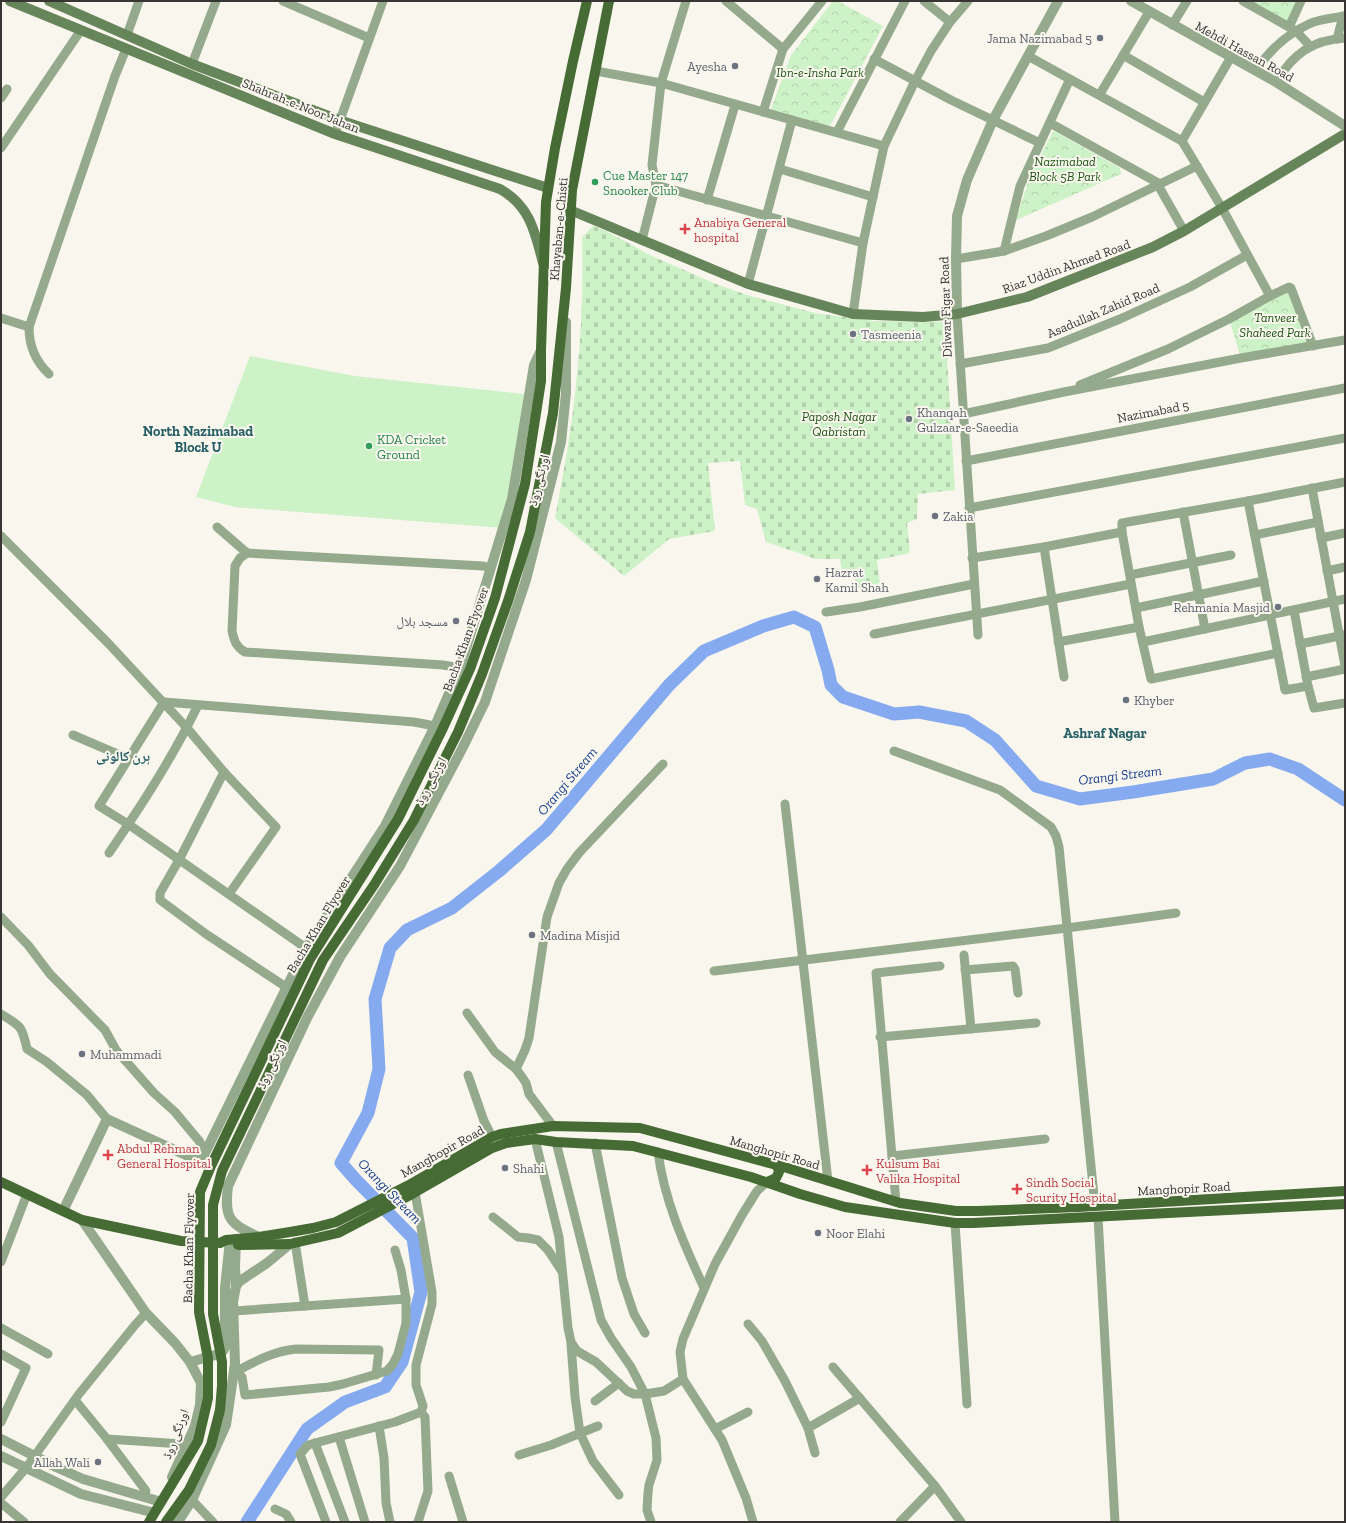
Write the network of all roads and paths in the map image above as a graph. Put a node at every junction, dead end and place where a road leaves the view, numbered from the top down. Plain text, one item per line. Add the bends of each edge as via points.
1 (10, 1) edge
2 (49, 1) edge
3 (139, 1) edge
4 (216, 1) edge
5 (283, 1) edge
6 (383, 1) edge
7 (588, 1) edge
8 (609, 1) edge
9 (686, 1) edge
10 (726, 1) edge
11 (822, 1) edge
12 (905, 1) edge
13 (924, 1) edge
14 (968, 1) edge
15 (1058, 1) edge
16 (1131, 1) edge
17 (1187, 1) edge
18 (1243, 1) edge
19 (1301, 1) edge
20 (66, 4) edge
21 (1149, 12) junction
22 (46, 16) junction
23 (1344, 16) edge
24 (950, 22) junction
25 (1172, 25) junction
26 (1293, 29) junction
27 (81, 30) junction
28 (127, 35) junction
29 (369, 38) junction
30 (1341, 39) edge
31 (1310, 46) junction
32 (126, 49) junction
33 (783, 50) junction
34 (1123, 55) junction
35 (1028, 56) junction
36 (1231, 57) junction
37 (874, 59) junction
38 (192, 64) junction
39 (1256, 70) junction
40 (596, 71) junction
41 (1070, 79) junction
42 (915, 81) junction
43 (1276, 82) junction
44 (661, 83) junction
45 (7, 89) dead end
46 (1100, 94) junction
47 (1, 98) edge
48 (1204, 102) junction
49 (735, 105) junction
50 (763, 112) junction
51 (339, 120) junction
52 (792, 120) junction
53 (993, 120) junction
54 (1050, 122) junction
55 (1344, 131) edge
56 (837, 132) junction
57 (335, 134) junction
58 (1182, 141) junction
59 (1040, 143) junction
60 (884, 146) junction
61 (1, 148) edge
62 (1197, 166) junction
63 (780, 169) junction
64 (656, 185) junction
65 (1159, 185) junction
66 (548, 188) junction
67 (872, 197) junction
68 (707, 200) junction
69 (1222, 208) junction
70 (570, 210) junction
71 (766, 217) junction
72 (1184, 231) junction
73 (642, 240) junction
74 (863, 244) junction
75 (1004, 251) junction
76 (1247, 255) junction
77 (956, 259) junction
78 (544, 267) junction
79 (748, 284) junction
80 (566, 288) junction
81 (1270, 296) junction
82 (853, 314) junction
83 (957, 314) junction
84 (1, 318) edge
85 (28, 327) junction
86 (1345, 340) edge
87 (1314, 346) junction
88 (541, 350) junction
89 (960, 364) junction
90 (49, 374) dead end
91 (1345, 388) edge
92 (1064, 392) junction
93 (537, 410) joint
94 (553, 413) joint
95 (963, 414) junction
96 (1345, 438) edge
97 (966, 461) junction
98 (1345, 482) edge
99 (1312, 488) junction
100 (1248, 501) junction
101 (969, 508) junction
102 (1183, 512) junction
103 (1318, 522) junction
104 (217, 527) dead end
105 (1122, 532) junction
106 (1345, 533) edge
107 (1255, 535) junction
108 (1, 536) edge
109 (1321, 538) junction
110 (1044, 547) junction
111 (247, 553) junction
112 (1231, 555) dead end
113 (972, 558) junction
114 (1192, 563) junction
115 (1345, 567) edge
116 (491, 568) junction
117 (1327, 571) junction
118 (1130, 580) junction
119 (1264, 581) junction
120 (974, 584) junction
121 (1199, 595) junction
122 (1345, 599) edge
123 (1052, 600) junction
124 (1332, 602) junction
125 (1136, 608) junction
126 (1294, 610) junction
127 (826, 612) dead end
128 (976, 613) junction
129 (1271, 615) junction
130 (1139, 627) junction
131 (1205, 629) junction
132 (874, 634) dead end
133 (978, 635) dead end
134 (1342, 635) edge
135 (1058, 642) junction
136 (1143, 642) junction
137 (1300, 644) junction
138 (1278, 653) junction
139 (1345, 666) edge
140 (460, 668) junction
141 (1345, 669) edge
142 (1064, 677) dead end
143 (1307, 681) junction
144 (164, 702) junction
145 (1345, 703) edge
146 (198, 706) junction
147 (435, 726) junction
148 (187, 728) junction
149 (73, 735) dead end
150 (894, 751) dead end
151 (128, 759) junction
152 (663, 764) dead end
153 (224, 772) junction
154 (785, 804) dead end
155 (128, 824) junction
156 (109, 853) dead end
157 (179, 860) junction
158 (229, 894) junction
159 (1176, 913) dead end
160 (1, 917) edge
161 (1067, 928) junction
162 (306, 948) junction
163 (964, 955) dead end
164 (803, 960) junction
165 (940, 966) dead end
166 (966, 970) junction
167 (714, 971) dead end
168 (286, 987) junction
169 (1018, 993) dead end
170 (467, 1013) dead end
171 (1, 1014) edge
172 (1036, 1023) dead end
173 (971, 1029) junction
174 (880, 1037) junction
175 (516, 1069) junction
176 (468, 1075) dead end
177 (107, 1119) junction
178 (553, 1126) junction
179 (492, 1137) junction
180 (535, 1139) junction
181 (1045, 1139) dead end
182 (556, 1142) junction
183 (595, 1143) junction
184 (658, 1152) junction
185 (204, 1155) junction
186 (892, 1156) junction
187 (777, 1165) junction
188 (790, 1169) junction
189 (828, 1180) junction
190 (1, 1182) edge
191 (767, 1182) junction
192 (785, 1189) junction
193 (412, 1190) junction
194 (1345, 1191) edge
195 (27, 1194) junction
196 (896, 1202) junction
197 (1345, 1204) edge
198 (1095, 1206) junction
199 (63, 1211) junction
200 (493, 1217) dead end
201 (1098, 1217) junction
202 (82, 1220) junction
203 (955, 1223) junction
204 (259, 1237) junction
205 (231, 1243) junction
206 (293, 1243) junction
207 (395, 1250) dead end
208 (1, 1262) edge
209 (562, 1273) junction
210 (236, 1286) junction
211 (704, 1288) junction
212 (406, 1299) junction
213 (305, 1306) junction
214 (234, 1311) junction
215 (146, 1313) junction
216 (748, 1324) dead end
217 (1, 1328) edge
218 (645, 1333) dead end
219 (571, 1342) junction
220 (1, 1354) edge
221 (48, 1354) dead end
222 (190, 1362) junction
223 (833, 1367) dead end
224 (235, 1370) junction
225 (376, 1375) junction
226 (683, 1379) junction
227 (618, 1383) junction
228 (645, 1394) junction
229 (860, 1398) junction
230 (75, 1400) junction
231 (595, 1401) dead end
232 (967, 1404) dead end
233 (421, 1412) junction
234 (748, 1412) dead end
235 (3, 1416) edge
236 (379, 1426) junction
237 (598, 1426) dead end
238 (808, 1428) junction
239 (715, 1429) junction
240 (580, 1433) junction
241 (339, 1436) junction
242 (1, 1439) edge
243 (107, 1439) junction
244 (315, 1443) junction
245 (182, 1444) dead end
246 (815, 1453) dead end
247 (519, 1455) dead end
248 (1, 1456) edge
249 (35, 1456) junction
250 (26, 1468) junction
251 (449, 1476) dead end
252 (935, 1486) junction
253 (619, 1495) dead end
254 (144, 1496) junction
255 (1, 1497) edge
256 (192, 1500) junction
257 (158, 1501) junction
258 (1, 1503) edge
259 (275, 1509) dead end
260 (150, 1517) edge
261 (650, 1519) edge
262 (24, 1522) edge
263 (145, 1522) edge
264 (166, 1522) edge
265 (178, 1522) edge
266 (213, 1522) edge
267 (291, 1522) edge
268 (326, 1522) edge
269 (345, 1522) edge
270 (365, 1522) edge
271 (390, 1522) edge
272 (418, 1522) edge
273 (461, 1522) edge
274 (660, 1522) edge
275 (753, 1522) edge
276 (900, 1522) edge
277 (961, 1522) edge
278 (1116, 1522) edge

1 - 22 main road, Shahrah-e-Noor Jahan
2 - 20 main road, Shahrah-e-Noor Jahan
2 - 22 main road
3 - 28 street
4 - 38 street
5 - 29 street
6 - 29 street
7 - 66 main road, Khayaban-e-Chisti via 573,61
8 - 40 main road, Khayaban-e-Chisti
9 - 44 street
10 - 33 street
11 - 33 street
12 - 37 street
13 - 24 street
14 - 24 street
15 - 35 street, Dilwar Figar Road
16 - 21 street, Mehdi Hassan Road
17 - 25 street
18 - 26 street
19 - 26 street
20 - 28 main road, Shahrah-e-Noor Jahan
21 - 25 street, Mehdi Hassan Road
21 - 34 street
22 - 27 main road, Shahrah-e-Noor Jahan
23 - 26 street
23 - 30 street
24 - 42 street
25 - 36 street, Mehdi Hassan Road
26 - 31 street
26 - 39 street
27 - 32 main road, Shahrah-e-Noor Jahan
27 - 61 street
28 - 38 main road, Shahrah-e-Noor Jahan
29 - 51 street
30 - 31 street
31 - 43 street via 1293,58
32 - 57 main road, Shahrah-e-Noor Jahan
32 - 85 street
33 - 50 street
34 - 46 street
34 - 48 street
35 - 41 street
35 - 53 street, Dilwar Figar Road
36 - 39 street, Mehdi Hassan Road
36 - 48 street
37 - 42 street
37 - 56 street
38 - 51 main road, Shahrah-e-Noor Jahan
39 - 43 street, Mehdi Hassan Road
40 - 44 street
40 - 70 main road, Khayaban-e-Chisti
41 - 46 street
41 - 54 street
42 - 53 street
42 - 60 street
43 - 55 street, Mehdi Hassan Road
44 - 49 street
44 - 64 street via 652,165
45 - 47 street
46 - 58 street
48 - 58 street
49 - 50 street
49 - 68 street
50 - 52 street
51 - 57 street
51 - 66 main road, Shahrah-e-Noor Jahan
52 - 56 street
52 - 63 street
53 - 59 street
53 - 77 street, Dilwar Figar Road via 967,180 957,216
54 - 59 street
54 - 65 street
55 - 69 main road, Riaz Uddin Ahmed Road
56 - 60 street
57 - 78 main road, Shahrah-e-Noor Jahan via 506,192 524,210 533,229
58 - 62 street
59 - 75 street via 1020,186
60 - 67 street
62 - 65 street
62 - 69 street
63 - 67 street
63 - 71 street
64 - 68 street
64 - 73 street
65 - 72 street
65 - 75 street via 1092,217
66 - 78 main road, Khayaban-e-Chisti
67 - 74 street
68 - 71 street
69 - 72 main road, Riaz Uddin Ahmed Road
69 - 76 street
70 - 73 main road, Riaz Uddin Ahmed Road
70 - 80 main road, Khayaban-e-Chisti
71 - 74 street
71 - 79 street
72 - 83 main road, Riaz Uddin Ahmed Road via 1153,247 1027,297
73 - 79 main road, Riaz Uddin Ahmed Road
74 - 82 street
75 - 77 street
76 - 81 street
76 - 89 street, Asadullah Zahid Road via 1190,287 1048,348
77 - 83 street, Dilwar Figar Road
78 - 88 main road, Khayaban-e-Chisti
79 - 82 main road, Riaz Uddin Ahmed Road
80 - 94 main road, Khayaban-e-Chisti
80 - 204 street, اورنگی روڈ via 566,393 561,442 526,580 485,702 462,749 400,866 340,957 307,1018 228,1186 227,1214 233,1223 244,1231
81 - 87 street via 1291,288
81 - 92 street via 1168,349
82 - 83 main road, Riaz Uddin Ahmed Road via 923,317
83 - 89 street, Dilwar Figar Road
84 - 85 street
85 - 90 street via 36,359
86 - 87 street
87 - 92 street
88 - 93 main road, Khayaban-e-Chisti via 541,381
88 - 116 street, اورنگی روڈ via 534,365 512,498
89 - 95 street, Dilwar Figar Road
91 - 97 street, Nazimabad 5
92 - 95 street
93 - 260 main road, Bacha Khan Flyover via 525,484 501,578 458,696 398,819 310,959 200,1192 199,1312 208,1358 208,1398 198,1441
94 - 264 main road, Bacha Khan Flyover via 530,532 482,674 458,732 414,820 323,960 222,1171 213,1205 213,1314 222,1368 220,1410 211,1445 189,1490
95 - 97 street, Dilwar Figar Road
96 - 101 street
97 - 101 street, Dilwar Figar Road
98 - 99 street
99 - 100 street
99 - 103 street
100 - 102 street
100 - 107 street
101 - 113 street, Dilwar Figar Road
102 - 105 street via 1122,523
102 - 114 street
103 - 107 street
103 - 109 street
104 - 111 street
105 - 110 street
105 - 118 street
106 - 109 street
107 - 119 street
108 - 144 street
109 - 117 street
110 - 113 street
110 - 123 street
111 - 116 street
111 - 140 street via 235,566 232,631 234,641 245,652
112 - 114 street
113 - 120 street, Dilwar Figar Road
114 - 118 street
114 - 121 street
115 - 117 street
116 - 140 street, اورنگی روڈ
117 - 124 street
118 - 123 street
118 - 125 street
119 - 121 street
119 - 129 street
120 - 127 street
120 - 128 street, Dilwar Figar Road
121 - 125 street
121 - 131 street
122 - 124 street
123 - 128 street
123 - 135 street
124 - 126 street
124 - 134 street
125 - 130 street
126 - 129 street
126 - 137 street
128 - 132 street
128 - 133 street, Dilwar Figar Road
129 - 131 street
129 - 138 street
130 - 135 street
130 - 136 street
131 - 136 street
134 - 137 street
134 - 139 street
135 - 142 street
136 - 138 street via 1152,679
137 - 143 street
138 - 143 street via 1285,690
140 - 147 street, اورنگی روڈ
141 - 143 street
143 - 145 street via 1314,708
144 - 146 street
144 - 148 street
144 - 151 street
146 - 147 street via 414,722
146 - 148 street
147 - 162 street, اورنگی روڈ via 385,826
148 - 153 street
148 - 155 street
149 - 151 street
150 - 161 street via 1000,790 1051,828 1059,847
151 - 155 street via 100,806
152 - 175 street via 579,853 558,883 547,916 529,1038
153 - 157 street
153 - 158 street via 276,827
154 - 164 street
155 - 156 street
155 - 157 street
157 - 158 street
157 - 168 street via 160,893 162,903
158 - 162 street
159 - 161 street
160 - 185 street via 28,945 50,974 105,1030 116,1050 154,1093 175,1112 200,1142
161 - 164 street
161 - 198 street
162 - 168 street, اورنگی روڈ
163 - 166 street
164 - 167 street
164 - 189 street
165 - 174 street via 876,973
166 - 169 street via 1013,966
166 - 173 street
168 - 185 street, اورنگی روڈ
170 - 175 street via 495,1052
171 - 177 street via 23,1031 27,1049 87,1095
172 - 173 street
173 - 174 street
174 - 186 street
175 - 178 street via 526,1083 529,1094
176 - 179 street
177 - 185 street via 188,1156
177 - 199 street
178 - 179 main road, Manghopir Road
178 - 187 main road, Manghopir Road via 640,1128
179 - 193 main road, Manghopir Road
180 - 182 main road, Manghopir Road
180 - 193 main road, Manghopir Road via 506,1143 492,1148
180 - 209 street via 559,1237
181 - 186 street
182 - 183 main road, Manghopir Road
182 - 228 street via 601,1320
183 - 184 main road, Manghopir Road via 634,1146
183 - 218 street via 622,1278 634,1314
184 - 191 main road, Manghopir Road
184 - 211 street via 661,1174 675,1223
186 - 196 street
187 - 188 main road, Manghopir Road
187 - 191 main road via 778,1176
188 - 189 main road, Manghopir Road
188 - 192 main road via 784,1176
189 - 196 main road, Manghopir Road
190 - 195 main road, Manghopir Road
191 - 192 main road, Manghopir Road
191 - 211 street via 742,1215
192 - 203 main road, Manghopir Road via 845,1207
193 - 204 main road, Manghopir Road via 336,1222
193 - 206 main road, Manghopir Road via 338,1233
193 - 233 street via 432,1292 432,1304 416,1365 416,1385 422,1406
194 - 198 main road, Manghopir Road
195 - 199 main road, Manghopir Road
195 - 208 street
196 - 198 main road, Manghopir Road via 956,1211
197 - 201 main road, Manghopir Road
199 - 202 main road, Manghopir Road
200 - 209 street via 518,1237 538,1240 548,1250
201 - 203 main road, Manghopir Road
201 - 278 street
202 - 205 main road, Manghopir Road via 181,1241
202 - 215 street, اورنگی روڈ
203 - 232 street
204 - 205 main road, Manghopir Road
205 - 206 main road, Manghopir Road
205 - 210 street
205 - 222 street via 225,1288 225,1347 219,1354
206 - 210 street
206 - 213 street
207 - 212 street
209 - 219 street
210 - 214 street
211 - 226 street via 681,1346
212 - 213 street
212 - 225 street via 406,1323 398,1354 387,1371
213 - 214 street
214 - 224 street
215 - 222 street, اورنگی روڈ
215 - 230 street
216 - 238 street via 774,1361
217 - 221 street
219 - 227 street via 577,1351 596,1362
219 - 240 street
220 - 235 street via 26,1368
222 - 257 street, اورنگی روڈ via 201,1383 200,1405 195,1426 171,1481
223 - 229 street
224 - 225 street via 242,1377 245,1395 329,1387
224 - 225 street via 285,1350 379,1350
224 - 256 street via 226,1425
226 - 228 street via 664,1391
226 - 239 street
227 - 228 street via 634,1394
227 - 231 street
228 - 261 street via 656,1438 657,1460 649,1485 647,1510
229 - 238 street
229 - 252 street
230 - 243 street
230 - 249 street
233 - 236 street
233 - 272 street via 425,1417 428,1491
234 - 239 street
236 - 241 street
236 - 271 street
237 - 240 street
238 - 246 street
239 - 275 street via 736,1471
240 - 247 street
240 - 253 street via 593,1461
241 - 244 street
241 - 270 street
242 - 249 street
243 - 245 street
243 - 254 street via 146,1491
244 - 268 street via 308,1445 300,1454
244 - 269 street
248 - 250 street
249 - 250 street
249 - 254 street via 83,1479
250 - 255 street
250 - 260 street via 81,1494
251 - 273 street
252 - 276 street
252 - 277 street
254 - 257 street
256 - 265 street
256 - 266 street
257 - 260 street, اورنگی روڈ
258 - 262 street
259 - 267 street via 286,1514
260 - 263 street, اورنگی روڈ
261 - 274 street

